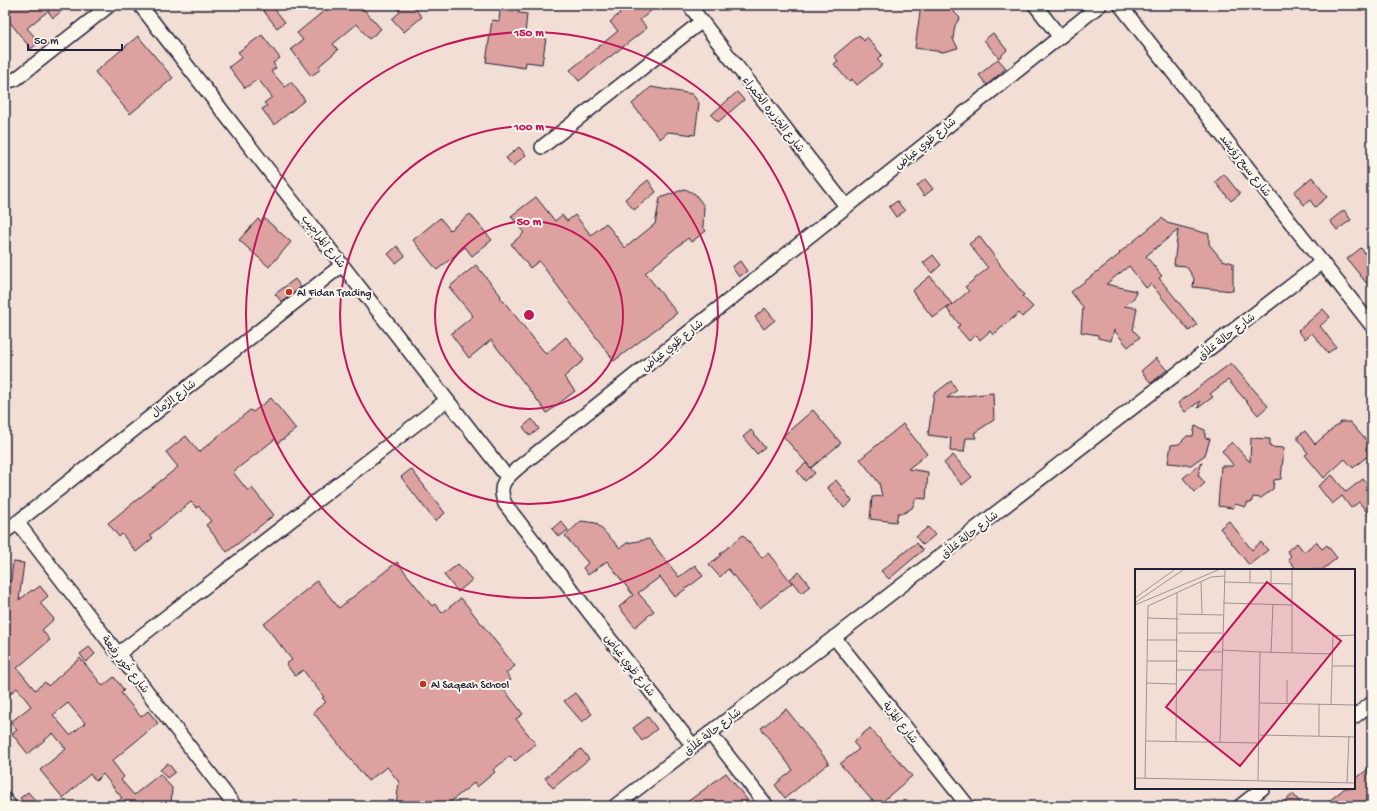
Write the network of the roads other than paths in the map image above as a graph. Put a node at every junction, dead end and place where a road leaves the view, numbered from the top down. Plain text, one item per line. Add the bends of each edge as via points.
1 (110, 5) edge
2 (140, 5) edge
3 (689, 5) edge
4 (1035, 5) edge
5 (1100, 5) edge
6 (1120, 5) edge
7 (702, 21) junction
8 (1059, 36) junction
9 (5, 82) edge
10 (542, 147) dead end
11 (846, 206) junction
12 (1322, 262) junction
13 (342, 265) junction
14 (1372, 326) edge
15 (447, 400) junction
16 (507, 477) junction
17 (17, 522) junction
18 (5, 532) edge
19 (834, 637) junction
20 (118, 654) junction
21 (1372, 703) edge
22 (1355, 716) edge
23 (710, 733) junction
24 (693, 746) junction
25 (1262, 789) edge
26 (5, 800) edge
27 (10, 806) edge
28 (235, 806) edge
29 (615, 806) edge
30 (766, 806) edge
31 (968, 806) edge
32 (1240, 806) edge

1 - 9 street via 16,79
2 - 13 street, شارع المَراجِيب
3 - 7 street, شارع الجَزيره الحَمراء
4 - 8 street
5 - 8 street, شارع طَوِي غياض
6 - 12 street, شارع سيح رُوَيشد
7 - 10 street
7 - 11 street, شارع الجَزيره الحَمراء
8 - 11 street, شارع طَوِي غياض
11 - 16 street, شارع طَوِي غياض
12 - 14 street, شارع سيح رُوَيشد
12 - 19 street, شارع حالة عَلاَّق
13 - 15 street, شارع المَراجِيب
13 - 17 street, شارع الرِّمال
15 - 16 street, شارع المَراجِيب
15 - 20 street
16 - 24 street, شارع طَوِي غياض via 501,490 505,504
17 - 18 street, شارع الرِّمال
17 - 20 street, شارع خُور رِفِيعة
19 - 23 street, شارع حالة عَلاَّق
19 - 31 street, شارع المَرِّية
20 - 28 street, شارع خُور رِفِيعة
21 - 22 street
23 - 24 street, شارع حالة عَلاَّق
23 - 30 street
24 - 29 street, شارع حالة عَلاَّق
25 - 32 street
26 - 27 street

